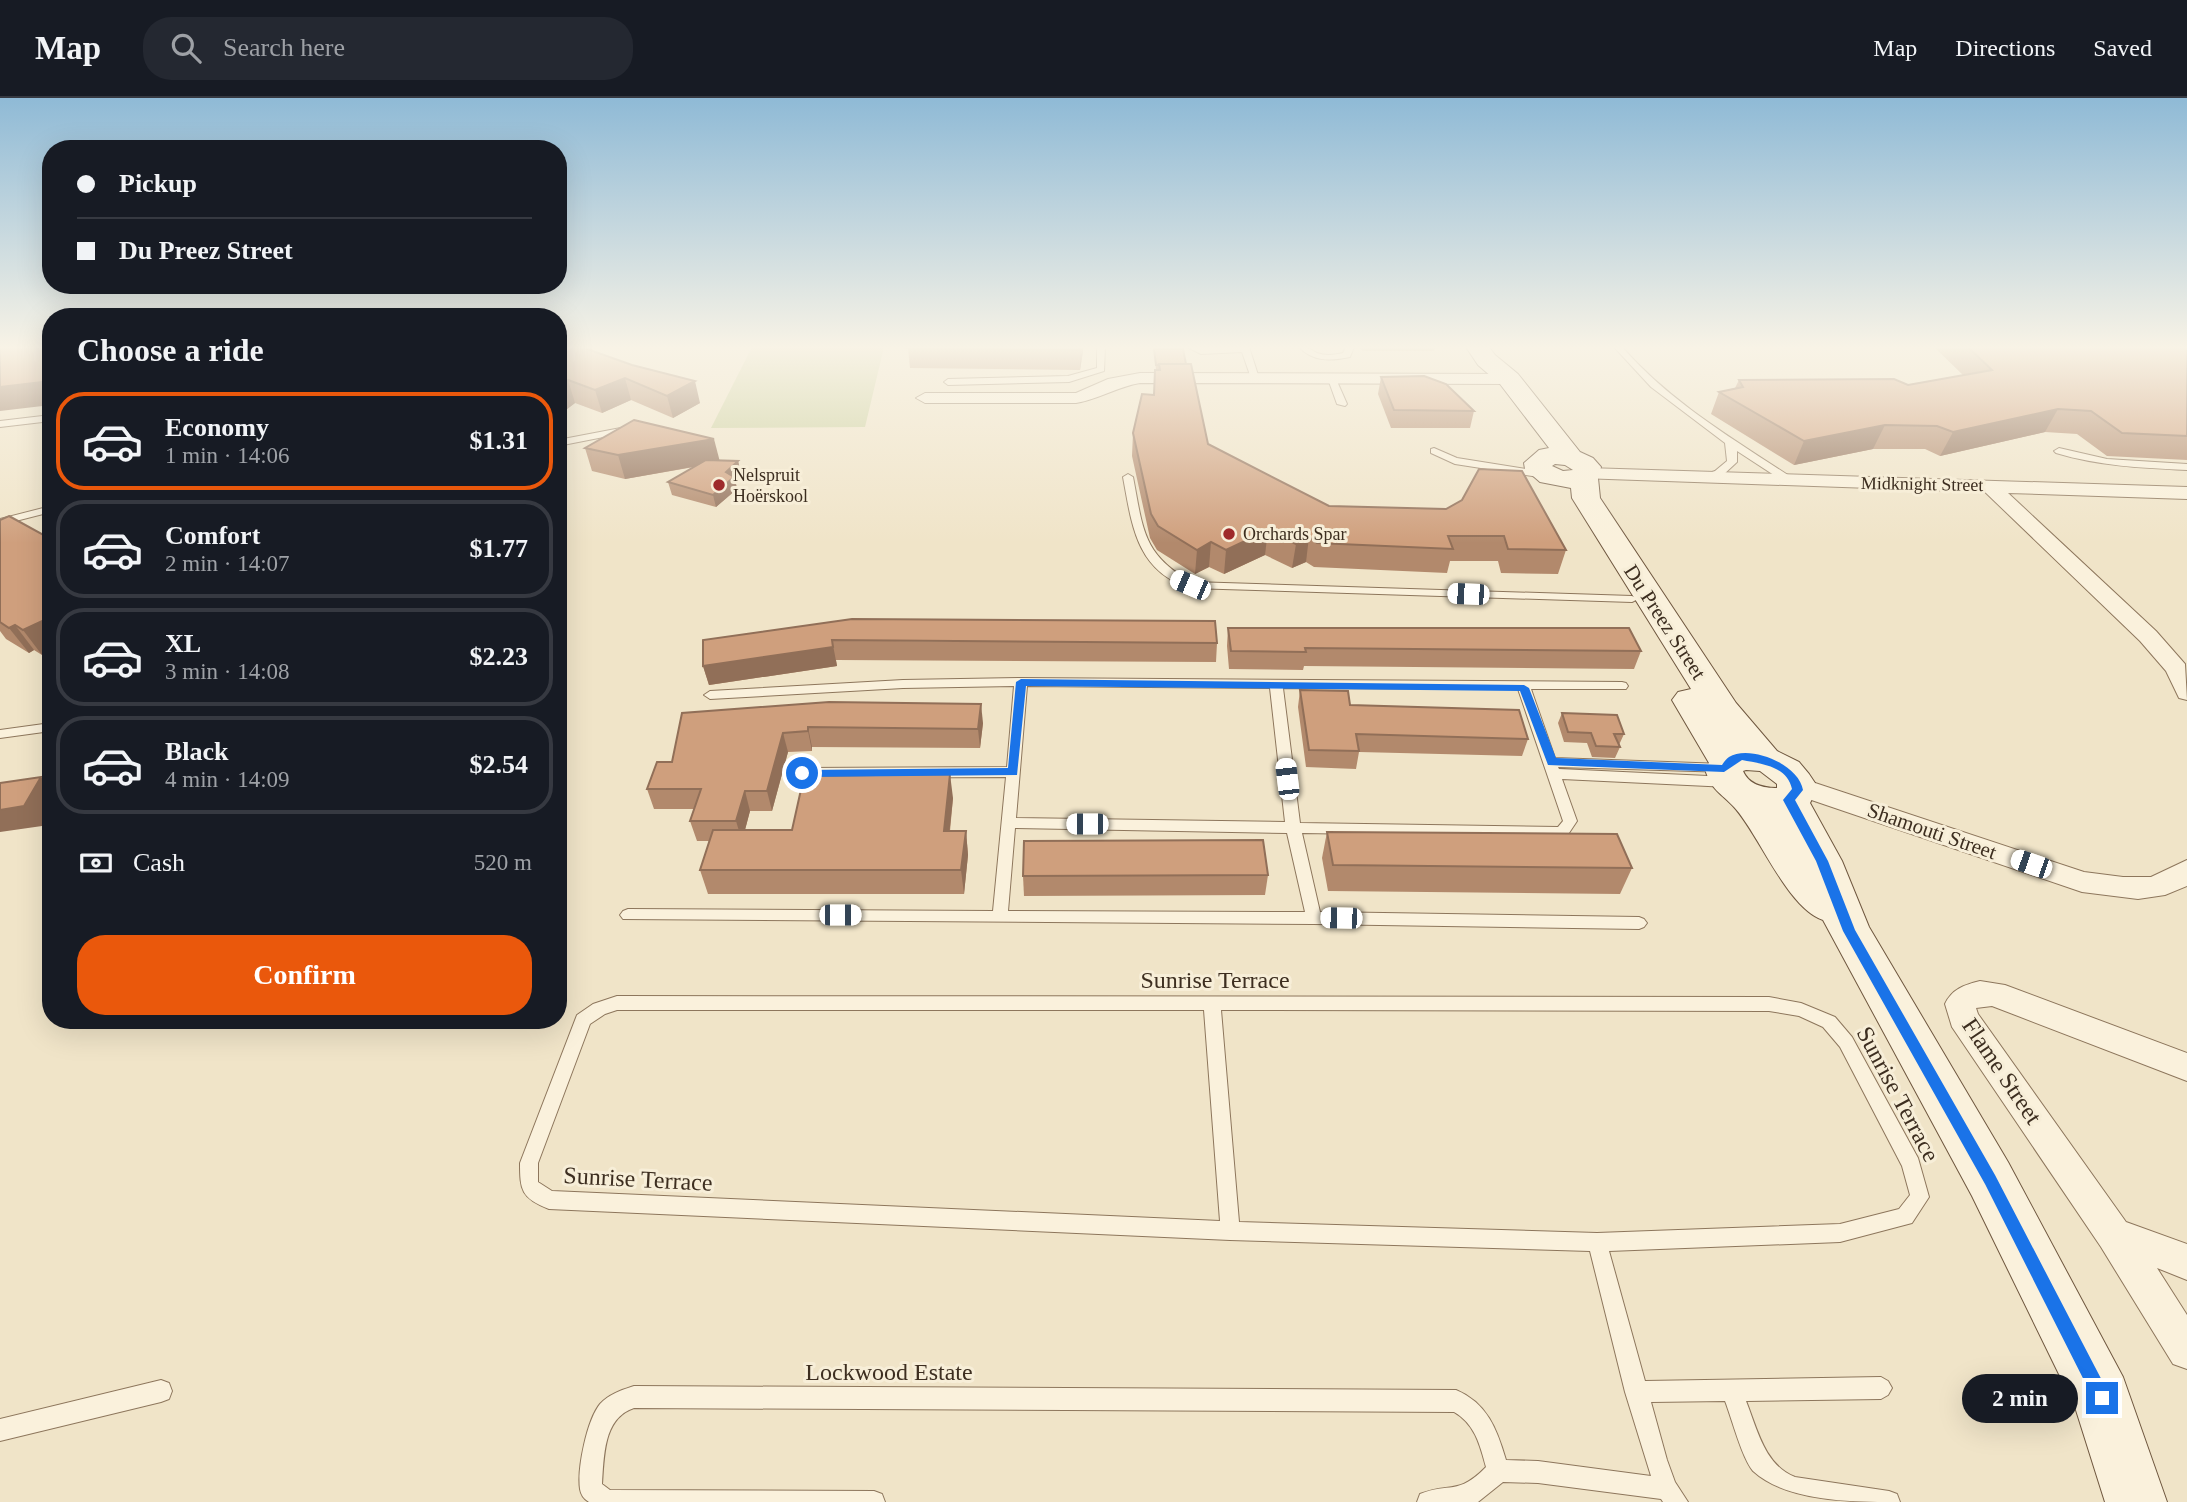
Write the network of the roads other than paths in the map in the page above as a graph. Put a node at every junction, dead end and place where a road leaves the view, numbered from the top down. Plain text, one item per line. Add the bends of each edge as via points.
1 (1523, 413) edge
2 (1691, 413) edge
3 (42, 419) edge
4 (0, 424) edge
5 (626, 430) edge
6 (1729, 440) junction
7 (567, 441) edge
8 (1433, 451) dead end
9 (2059, 451) dead end
10 (1465, 462) junction
11 (2187, 467) edge
12 (1563, 469) junction
13 (1128, 477) dead end
14 (1656, 479) joint
15 (1702, 480) junction
16 (1790, 481) junction
17 (1989, 486) junction
18 (2187, 494) edge
19 (42, 511) edge
20 (0, 522) edge
21 (1632, 599) junction
22 (1021, 682) junction
23 (1276, 684) junction
24 (1622, 687) dead end
25 (1524, 688) junction
26 (2187, 693) edge
27 (710, 695) dead end
28 (42, 728) edge
29 (0, 734) edge
30 (1554, 768) junction
31 (1013, 772) junction
32 (802, 773) dead end
33 (1738, 774) junction
34 (1793, 793) junction
35 (1009, 823) junction
36 (1293, 826) junction
37 (2187, 870) edge
38 (628, 915) dead end
39 (1000, 916) junction
40 (1314, 918) junction
41 (1639, 923) dead end
42 (1849, 931) junction
43 (1212, 1005) junction
44 (2187, 1067) edge
45 (1230, 1231) junction
46 (2114, 1235) junction
47 (1597, 1242) junction
48 (2187, 1262) edge
49 (2187, 1350) edge
50 (1881, 1388) dead end
51 (161, 1391) dead end
52 (1731, 1391) junction
53 (1636, 1392) junction
54 (0, 1430) edge
55 (1498, 1471) junction
56 (1672, 1495) edge
57 (874, 1502) edge
58 (1428, 1502) edge
59 (1889, 1502) edge
60 (2136, 1502) edge

1 - 12 street, Du Preez Street
2 - 6 lane
3 - 4 lane
5 - 7 lane
6 - 15 lane via 1732,462
6 - 16 lane
8 - 10 lane
9 - 11 lane via 2126,465
10 - 12 lane
10 - 12 lane
12 - 14 street, Midknight Street
12 - 21 street, Du Preez Street via 1572,497
12 - 33 street, Du Preez Street via 1723,711
13 - 21 lane via 1148,556 1165,573 1190,585
14 - 15 street, Midknight Street
15 - 16 street, Midknight Street
16 - 17 street, Midknight Street
17 - 18 street, Midknight Street
17 - 26 street via 2148,636 2177,669
19 - 20 lane
21 - 33 street, Du Preez Street
22 - 23 lane
22 - 27 lane
22 - 31 lane
23 - 25 lane
23 - 36 lane
24 - 25 lane
25 - 30 lane
28 - 29 lane
30 - 33 lane
30 - 36 lane via 1570,821 1562,832
31 - 32 lane
31 - 35 lane
33 - 34 street via 1769,802
33 - 42 street, Du Preez Street via 1789,860
34 - 37 street, Shamouti Street via 2082,882 2114,888 2153,887 2178,880
34 - 42 street, Du Preez Street
35 - 36 lane
35 - 39 lane
36 - 40 lane
38 - 39 lane
39 - 40 lane
40 - 41 lane
42 - 60 street, Du Preez Street via 1990,1180 2102,1398
43 - 45 lane
43 - 45 lane, Sunrise Terrace via 617,1003 583,1020 529,1163 529,1186 549,1200
43 - 47 lane, Sunrise Terrace via 1769,1004 1801,1010 1829,1022 1846,1042 1911,1164 1920,1197 1905,1217 1840,1233
44 - 46 street, Flame Street via 1994,994 1981,992 1960,1004 1963,1018
45 - 47 lane, Sunrise Terrace
46 - 48 street
46 - 49 street
47 - 53 lane
50 - 52 lane
51 - 54 lane
52 - 53 lane
52 - 59 lane via 1759,1462 1779,1482
53 - 56 lane
55 - 56 lane via 1538,1472
55 - 57 lane, Lockwood Estate via 1486,1429 1468,1407 1456,1401 634,1397 618,1402 604,1416 591,1474 591,1490 607,1500
55 - 58 lane via 1464,1499

